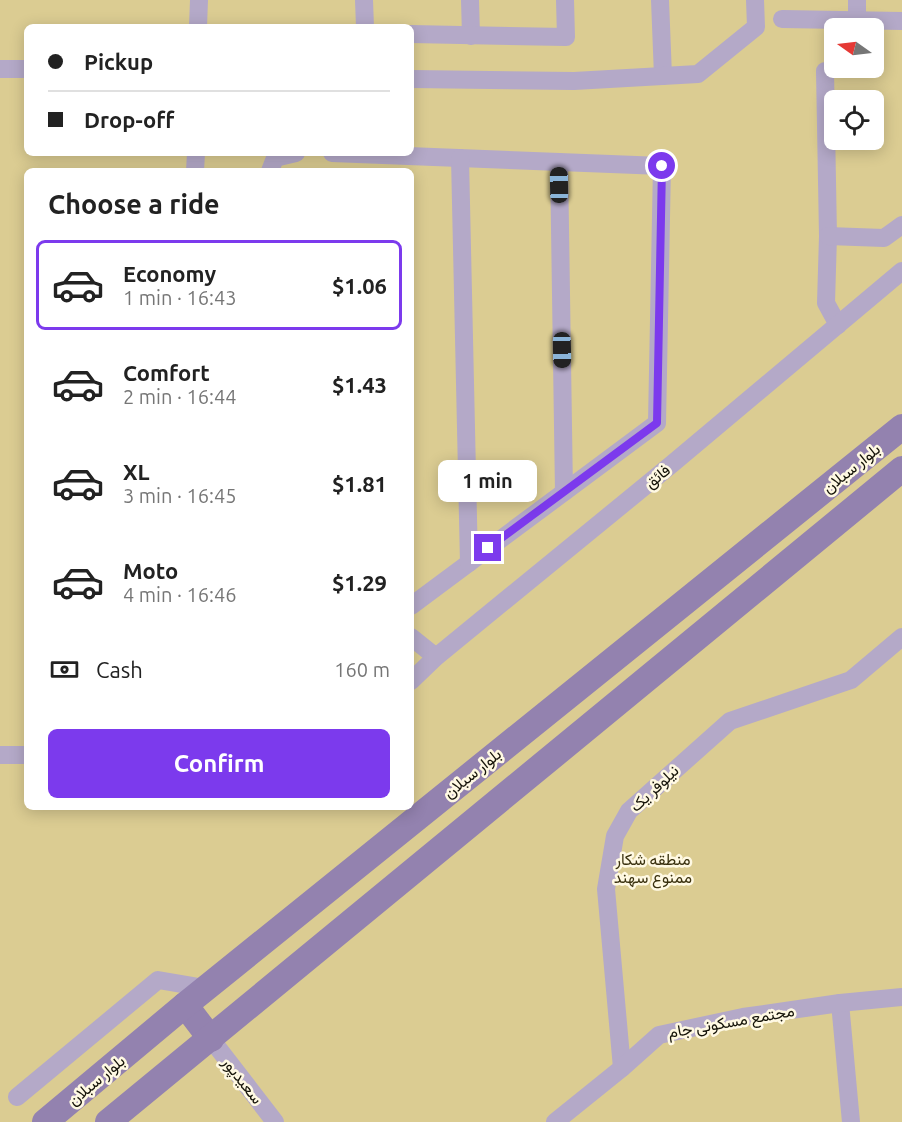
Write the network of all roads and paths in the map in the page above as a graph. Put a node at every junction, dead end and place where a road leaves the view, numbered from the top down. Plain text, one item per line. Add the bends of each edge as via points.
1 (199, 0) edge
2 (364, 0) edge
3 (470, 0) edge
4 (565, 0) edge
5 (660, 0) edge
6 (756, 0) edge
7 (857, 0) edge
8 (857, 18) edge
9 (782, 19) dead end
10 (824, 20) edge
11 (884, 21) edge
12 (902, 21) edge
13 (198, 24) edge
14 (365, 24) edge
15 (414, 34) edge
16 (471, 36) junction
17 (0, 69) edge
18 (24, 69) edge
19 (663, 76) junction
20 (825, 78) edge
21 (414, 79) edge
22 (283, 156) edge
23 (342, 156) edge
24 (460, 158) junction
25 (559, 162) junction
26 (367, 163) edge
27 (271, 168) edge
28 (902, 225) edge
29 (828, 236) junction
30 (902, 271) edge
31 (838, 325) junction
32 (902, 426) edge
33 (902, 469) edge
34 (564, 492) junction
35 (470, 563) junction
36 (414, 604) edge
37 (902, 637) edge
38 (414, 639) edge
39 (436, 657) junction
40 (414, 678) edge
41 (0, 755) edge
42 (24, 755) edge
43 (205, 988) junction
44 (902, 998) edge
45 (840, 1003) junction
46 (185, 1005) junction
47 (211, 1039) junction
48 (622, 1068) junction
49 (17, 1097) dead end
50 (45, 1122) edge
51 (108, 1122) edge
52 (275, 1122) edge
53 (555, 1122) edge
54 (851, 1122) edge

1 - 13 street
2 - 14 street
3 - 16 street
4 - 16 street via 566,37
5 - 19 street
6 - 19 street via 756,27 698,74
7 - 8 street
9 - 10 street
11 - 12 street
15 - 16 street
17 - 18 street
19 - 21 street via 574,81
20 - 29 street
22 - 27 street via 275,158
23 - 26 street
24 - 25 street
24 - 26 street
24 - 35 street
25 - 34 street
25 - 34 street via 662,166 657,423
28 - 29 street via 884,238
29 - 31 street via 826,303
30 - 31 street, فائق
31 - 39 street, فائق
32 - 43 street, بلوار سبلان
33 - 47 street, بلوار سبلان
34 - 35 street
35 - 36 street
37 - 48 street, نیلوفر یک via 851,680 730,721 629,811 615,836 606,889
38 - 39 street
39 - 40 street, فائق
41 - 42 street
43 - 46 street, بلوار سبلان
43 - 49 street via 158,980
44 - 45 street, مجتمع مسکونی جام
45 - 48 street, مجتمع مسکونی جام via 742,1017 659,1035
45 - 54 street
46 - 47 street
46 - 50 street, بلوار سبلان
47 - 51 street, بلوار سبلان
47 - 52 street, سعیدپور
48 - 53 street, مجتمع مسکونی جام

